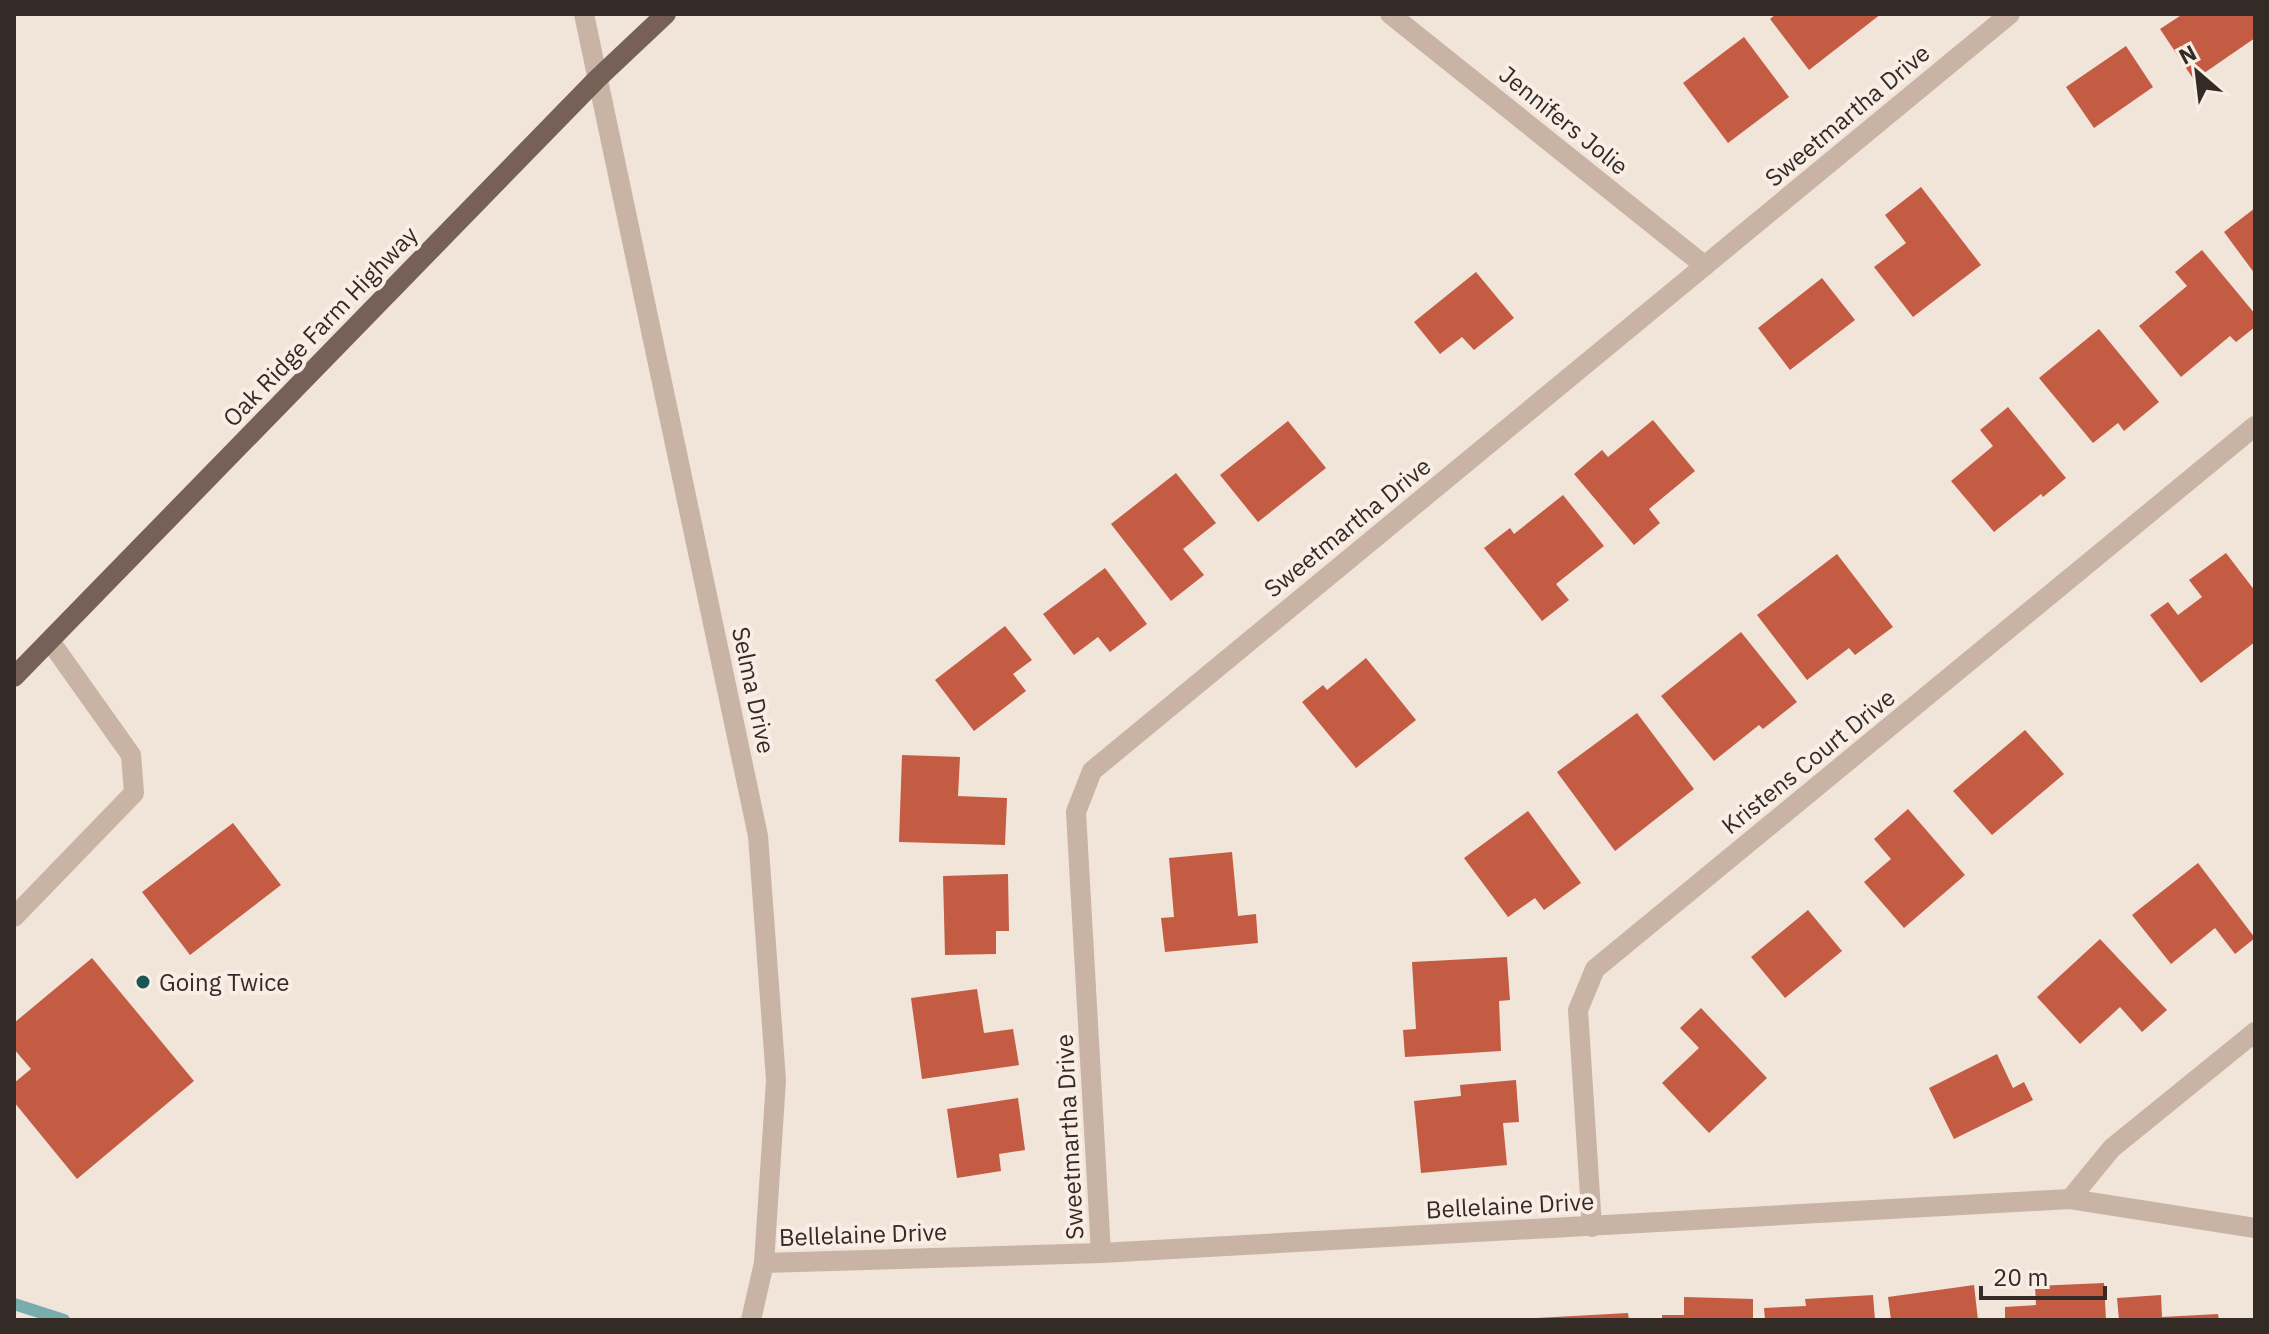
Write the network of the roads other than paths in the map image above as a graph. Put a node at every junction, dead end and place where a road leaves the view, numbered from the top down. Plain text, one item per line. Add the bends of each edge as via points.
1 (584, 14) edge
2 (666, 14) edge
3 (1390, 14) edge
4 (2010, 14) edge
5 (597, 79) junction
6 (1705, 266) junction
7 (2255, 426) edge
8 (50, 641) junction
9 (14, 677) edge
10 (14, 917) edge
11 (2255, 1032) edge
12 (2070, 1199) junction
13 (1592, 1227) junction
14 (2255, 1228) edge
15 (1101, 1253) junction
16 (764, 1263) junction
17 (751, 1320) edge

1 - 5 street, Selma Drive
2 - 5 main road, Oak Ridge Farm Highway
3 - 6 street, Jennifers Jolie
4 - 6 street, Sweetmartha Drive
5 - 8 main road, Oak Ridge Farm Highway
5 - 16 street, Selma Drive via 758,836 776,1080
6 - 15 street, Sweetmartha Drive via 1092,771 1076,812
7 - 13 street, Kristens Court Drive via 1595,969 1578,1010
8 - 9 main road, Oak Ridge Farm Highway
8 - 10 street via 131,755 134,793
11 - 12 street via 2112,1148
12 - 13 street, Bellelaine Drive
12 - 14 street, Bellelaine Drive
13 - 15 street, Bellelaine Drive
15 - 16 street, Bellelaine Drive
16 - 17 street, Selma Drive

